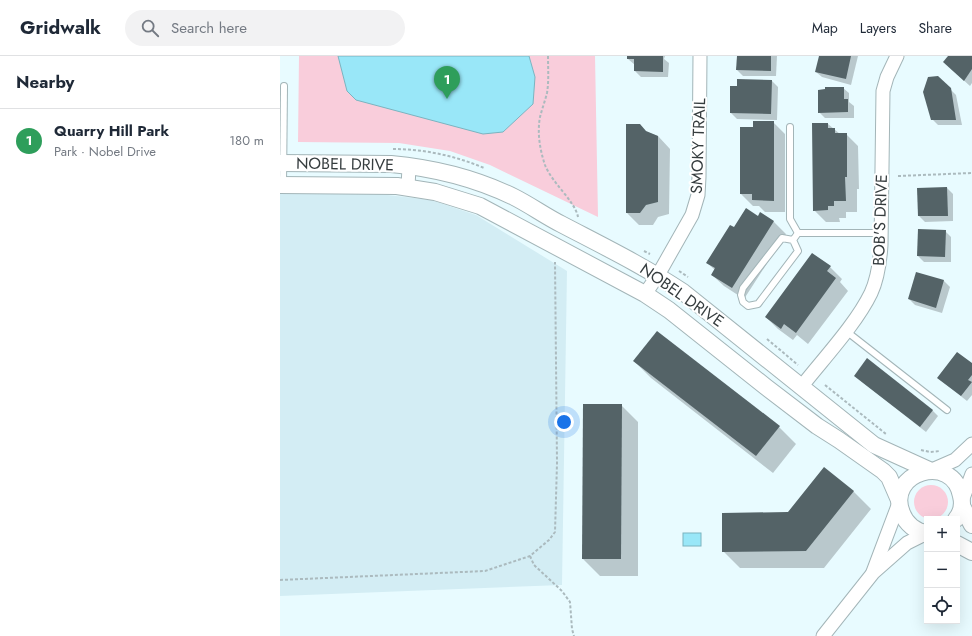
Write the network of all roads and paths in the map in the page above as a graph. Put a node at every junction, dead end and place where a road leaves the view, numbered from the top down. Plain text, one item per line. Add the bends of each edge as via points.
1 (548, 56) edge
2 (700, 56) edge
3 (897, 56) edge
4 (284, 86) dead end
5 (790, 127) dead end
6 (282, 163) edge
7 (409, 166) junction
8 (972, 173) edge
9 (898, 176) dead end
10 (282, 185) edge
11 (408, 188) junction
12 (578, 218) dead end
13 (798, 233) junction
14 (881, 233) junction
15 (793, 240) junction
16 (555, 262) dead end
17 (658, 275) junction
18 (645, 294) junction
19 (846, 331) junction
20 (825, 385) dead end
21 (802, 386) junction
22 (947, 410) dead end
23 (888, 435) dead end
24 (972, 444) edge
25 (915, 448) dead end
26 (947, 449) dead end
27 (930, 470) junction
28 (972, 474) edge
29 (899, 501) junction
30 (960, 509) edge
31 (972, 525) edge
32 (924, 533) edge
33 (924, 535) edge
34 (960, 546) edge
35 (972, 552) edge
36 (530, 556) junction
37 (873, 573) junction
38 (280, 580) edge
39 (574, 636) edge
40 (824, 636) edge

1 - 12 path via 548,87 540,117 539,142 554,182 570,202
2 - 17 street, SMOKY TRAIL via 698,195 692,215
3 - 14 street, BOB'S DRIVE via 883,91
4 - 6 lane
5 - 13 lane via 790,218
6 - 7 street, NOBEL DRIVE
6 - 10 lane
7 - 11 street, NOBEL DRIVE
7 - 17 street, NOBEL DRIVE via 455,175 487,185
8 - 9 path
10 - 11 street, NOBEL DRIVE
11 - 18 street, NOBEL DRIVE via 435,192 480,206
13 - 14 lane
13 - 15 lane
14 - 19 street, BOB'S DRIVE via 880,261 872,292
15 - 15 lane via 782,238 743,288 741,295 743,302 748,306 758,304 798,251
16 - 36 path via 555,532
17 - 18 street, SMOKY TRAIL
17 - 21 street, NOBEL DRIVE
18 - 29 street, NOBEL DRIVE via 817,426 882,471 889,477
19 - 21 street, BOB'S DRIVE
19 - 22 lane
20 - 23 path
21 - 27 street, NOBEL DRIVE via 874,445
24 - 27 street via 955,460
25 - 26 path via 930,452
27 - 29 street via 912,476 905,484
27 - 30 street, NOBEL DRIVE via 941,472 956,484 961,492
28 - 30 street
29 - 32 street, NOBEL DRIVE via 907,523
29 - 37 street
30 - 31 street, NOBEL DRIVE
33 - 37 street via 907,543
34 - 35 street
36 - 38 path via 485,571
36 - 39 path via 534,565 570,602
37 - 40 street

